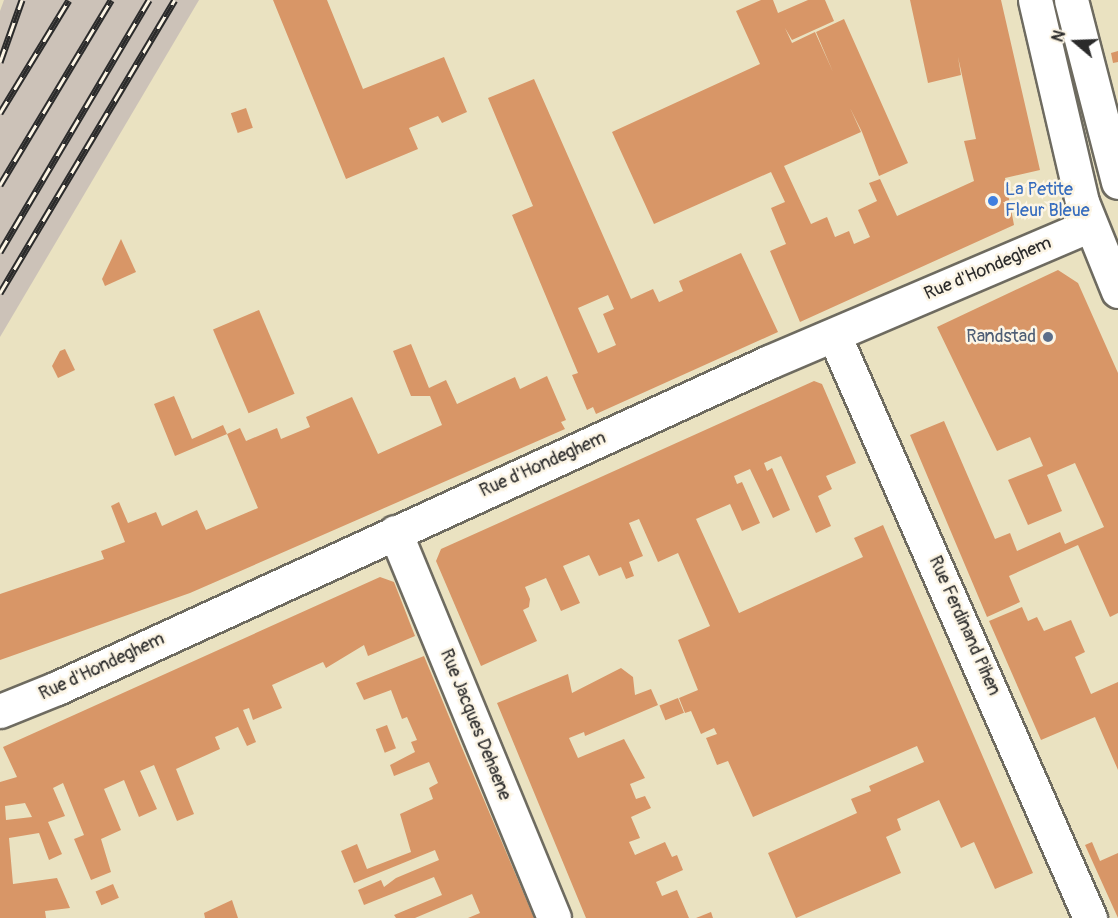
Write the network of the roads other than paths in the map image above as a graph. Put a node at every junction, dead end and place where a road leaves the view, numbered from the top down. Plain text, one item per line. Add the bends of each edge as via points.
1 (1035, 0) edge
2 (1071, 0) edge
3 (1118, 182) edge
4 (1090, 225) junction
5 (1118, 291) edge
6 (834, 335) junction
7 (394, 532) junction
8 (0, 711) edge
9 (554, 918) edge
10 (1090, 918) edge

1 - 4 street via 1066,141
2 - 3 street
4 - 5 street
4 - 6 street, Rue d'Hondeghem
6 - 7 street, Rue d'Hondeghem
6 - 10 street, Rue Ferdinand Pihen
7 - 8 street, Rue d'Hondeghem
7 - 9 street, Rue Jacques Dehaene

